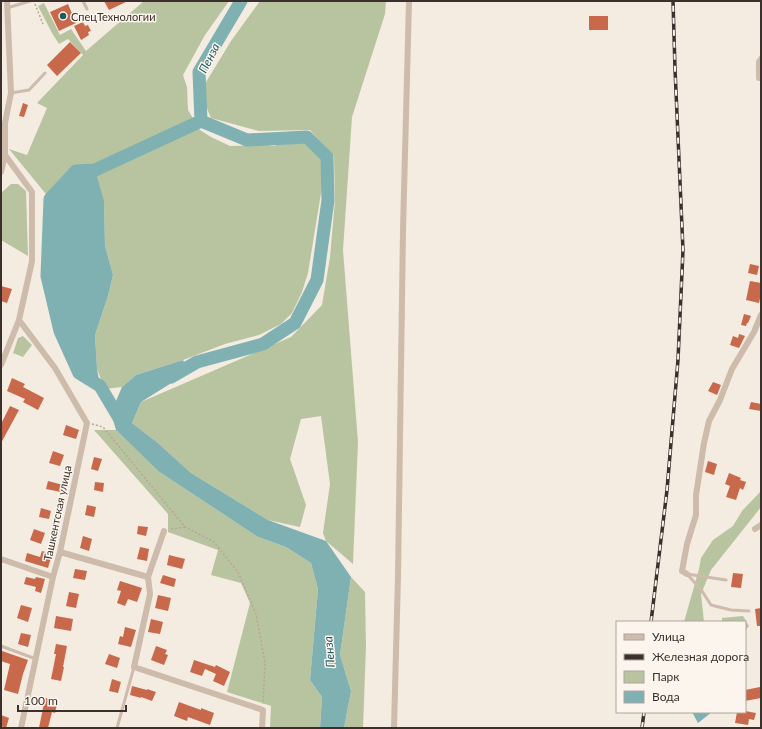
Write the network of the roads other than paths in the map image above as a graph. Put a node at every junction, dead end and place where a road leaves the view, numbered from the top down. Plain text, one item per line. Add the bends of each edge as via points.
1 (30, 1) edge
2 (83, 1) edge
3 (409, 1) edge
4 (7, 4) edge
5 (87, 9) dead end
6 (761, 58) edge
7 (45, 74) dead end
8 (759, 78) dead end
9 (11, 93) junction
10 (5, 155) junction
11 (1, 172) edge
12 (761, 315) edge
13 (19, 320) junction
14 (1, 365) edge
15 (761, 525) edge
16 (755, 529) dead end
17 (164, 531) road end
18 (60, 552) junction
19 (1, 558) edge
20 (687, 574) junction
21 (53, 576) junction
22 (148, 577) junction
23 (726, 580) dead end
24 (749, 611) dead end
25 (1, 646) edge
26 (36, 659) junction
27 (134, 667) junction
28 (21, 728) edge
29 (117, 728) edge
30 (262, 728) edge
31 (394, 728) edge

1 - 4 lane
2 - 5 lane
3 - 31 street
4 - 9 street
6 - 8 street
7 - 9 lane via 29,90
9 - 10 street via 5,123
10 - 11 street
10 - 13 street via 32,192 32,261
12 - 20 street via 732,369 709,421 696,495 696,516 682,571
13 - 14 street
13 - 18 street, Ташкентская улица via 55,368 87,423
15 - 16 street
17 - 22 street
18 - 21 street, Ташкентская улица
18 - 22 street
19 - 21 street
20 - 23 lane
20 - 24 lane via 702,590 711,605
21 - 26 street, Ташкентская улица
22 - 27 street via 150,594
25 - 26 lane
26 - 28 street, Ташкентская улица
27 - 29 lane
27 - 30 street via 263,710

